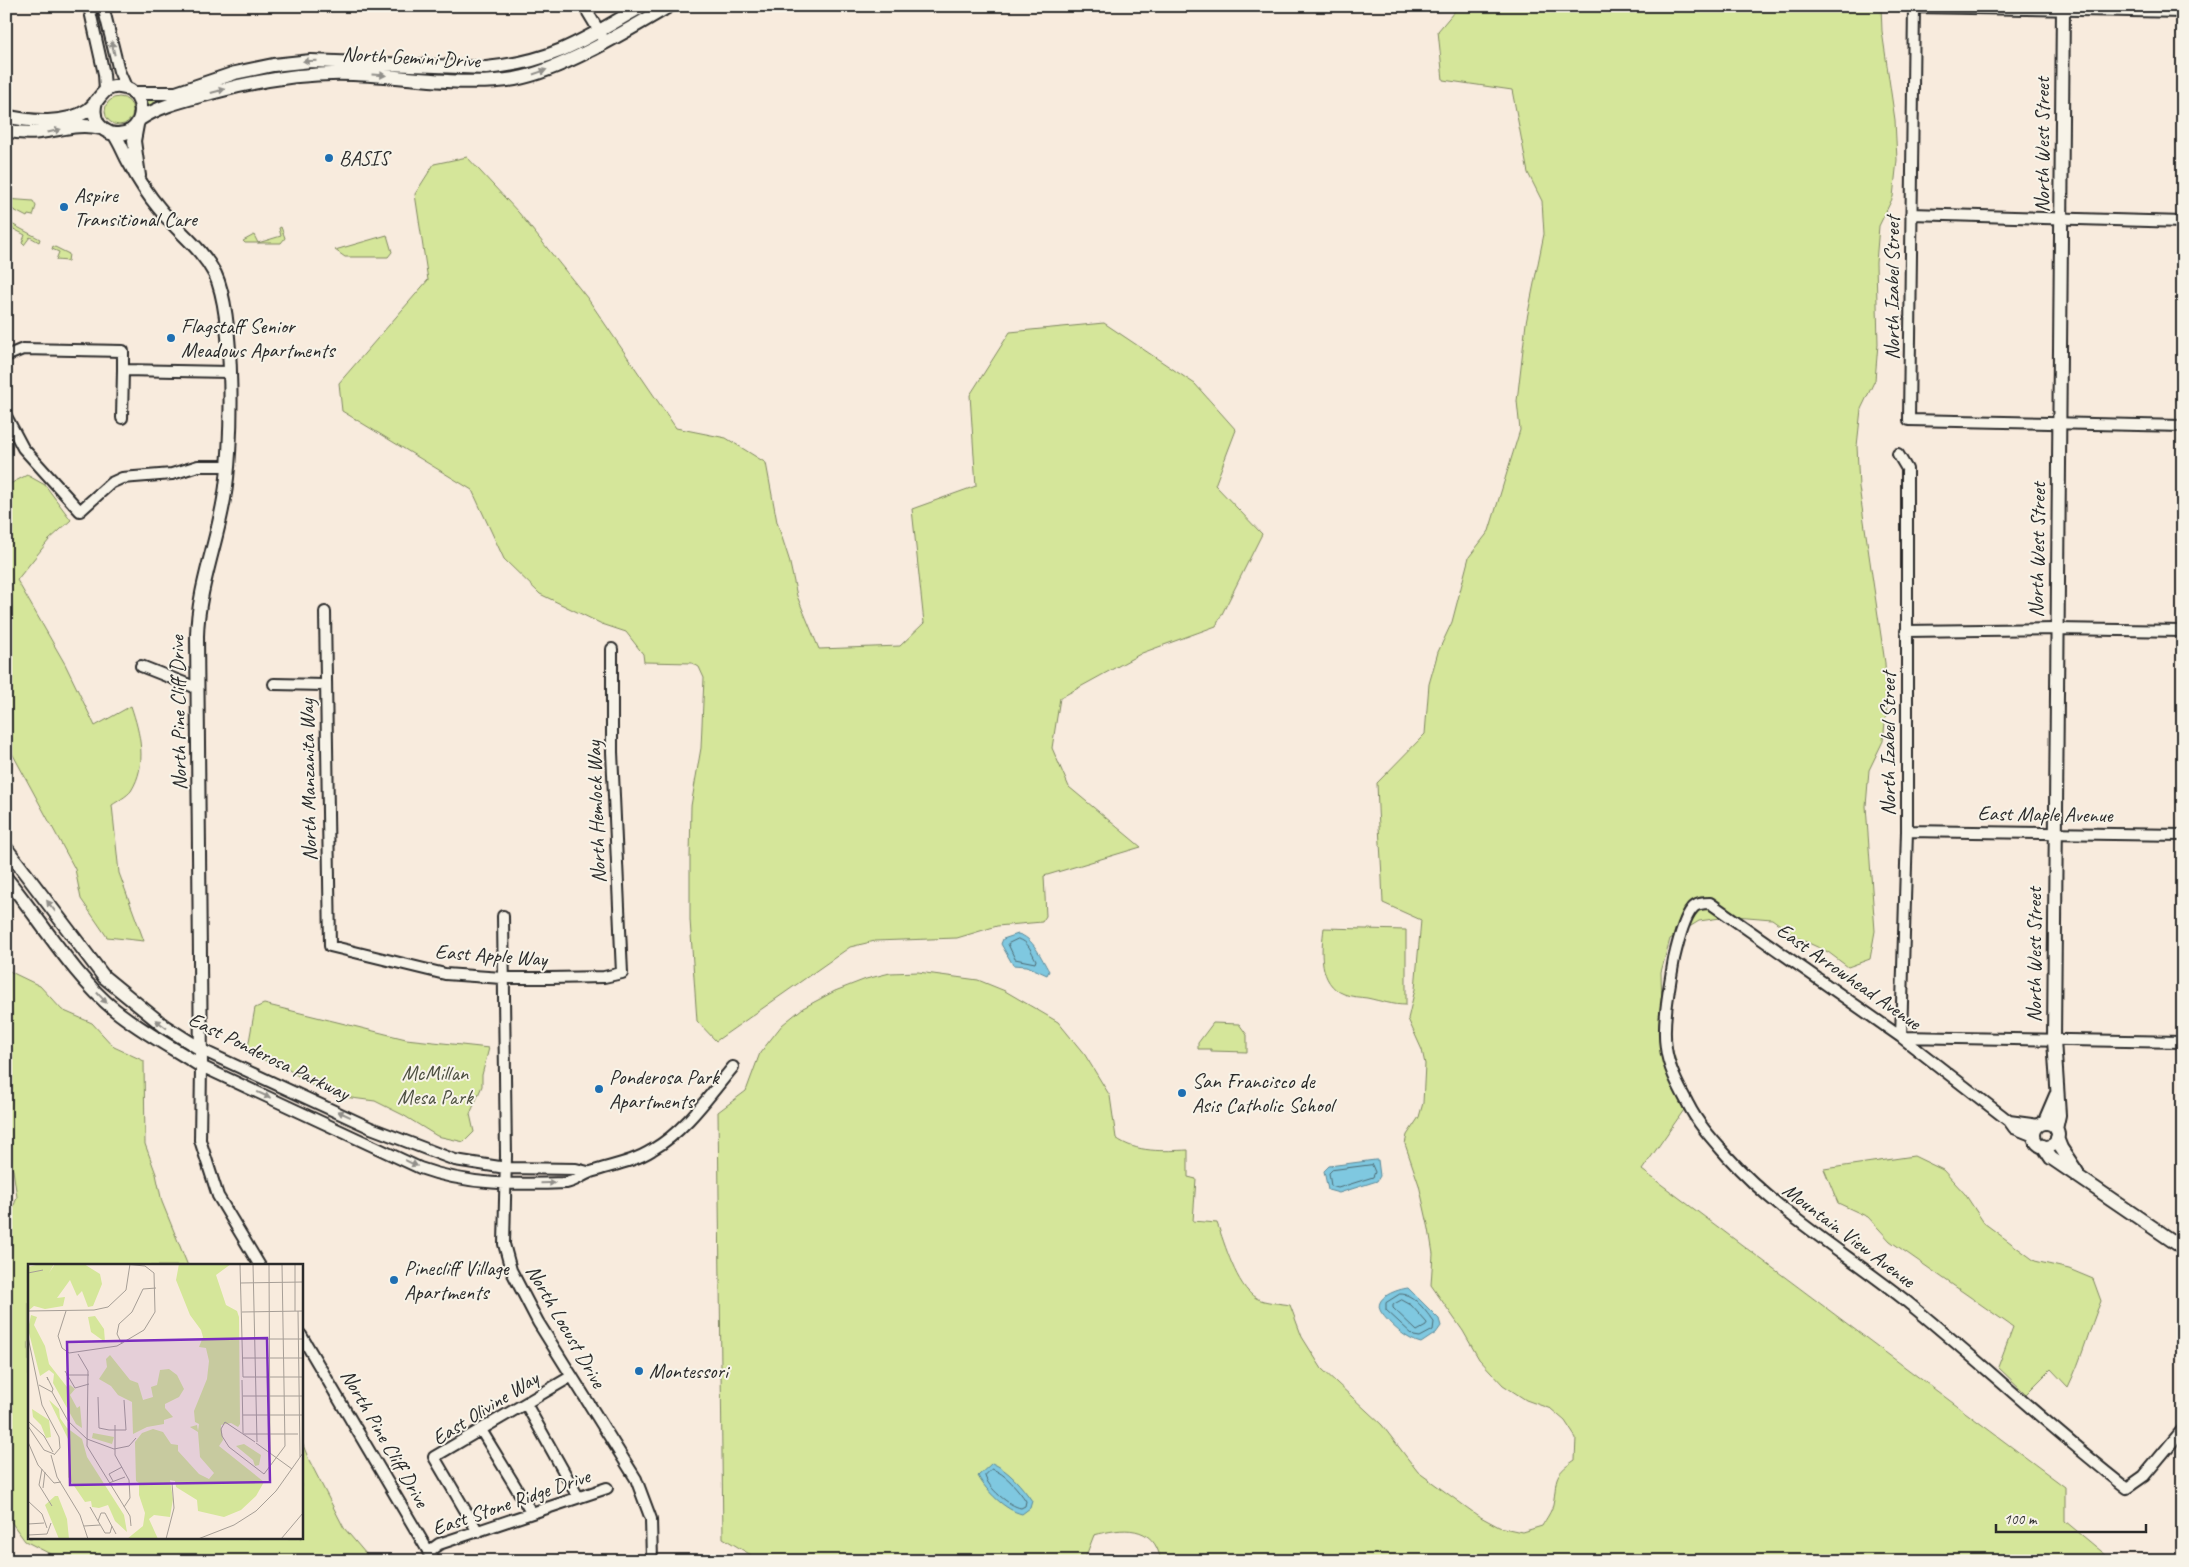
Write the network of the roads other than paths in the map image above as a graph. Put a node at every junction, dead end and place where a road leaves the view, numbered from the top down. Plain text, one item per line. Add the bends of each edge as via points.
1 (103, 6) edge
2 (584, 6) edge
3 (642, 6) edge
4 (669, 6) edge
5 (89, 7) edge
6 (1914, 7) edge
7 (2063, 8) edge
8 (2183, 12) edge
9 (602, 36) junction
10 (106, 90) junction
11 (130, 91) junction
12 (96, 101) junction
13 (6, 116) edge
14 (138, 122) junction
15 (101, 128) junction
16 (6, 130) edge
17 (114, 134) junction
18 (140, 178) junction
19 (1911, 214) junction
20 (2062, 219) junction
21 (2183, 222) edge
22 (6, 356) edge
23 (123, 370) junction
24 (229, 372) junction
25 (6, 416) edge
26 (122, 418) dead end
27 (2059, 424) junction
28 (2183, 426) edge
29 (1898, 454) dead end
30 (228, 466) junction
31 (325, 612) dead end
32 (2056, 629) junction
33 (1906, 631) junction
34 (2183, 631) edge
35 (612, 649) dead end
36 (141, 666) dead end
37 (274, 684) dead end
38 (325, 685) junction
39 (197, 688) junction
40 (1907, 830) junction
41 (2055, 833) junction
42 (2183, 835) edge
43 (6, 848) edge
44 (6, 878) edge
45 (503, 916) dead end
46 (1677, 945) joint
47 (330, 946) joint
48 (101, 973) junction
49 (622, 973) joint
50 (502, 978) junction
51 (90, 984) junction
52 (1901, 1037) junction
53 (2054, 1040) junction
54 (2183, 1042) edge
55 (202, 1050) junction
56 (201, 1066) junction
57 (733, 1067) dead end
58 (2056, 1095) junction
59 (372, 1128) junction
60 (2040, 1133) junction
61 (2057, 1133) junction
62 (366, 1142) junction
63 (506, 1168) junction
64 (588, 1172) junction
65 (2078, 1174) junction
66 (506, 1183) junction
67 (2183, 1248) edge
68 (259, 1264) edge
69 (302, 1337) edge
70 (572, 1376) junction
71 (526, 1404) junction
72 (2183, 1429) edge
73 (481, 1430) junction
74 (607, 1488) dead end
75 (578, 1497) junction
76 (531, 1512) junction
77 (478, 1532) junction
78 (428, 1552) junction
79 (434, 1561) edge
80 (652, 1561) edge

11 -> 1 street via 119,71
2 - 9 street
3 - 9 street, North Gemini Drive
4 - 9 street, North Gemini Drive
5 - 10 street
6 - 7 street
6 - 19 street, North Izabel Street
7 - 8 street
7 - 20 street, North West Street
9 -> 11 street, North Gemini Drive via 514,66 486,68 311,61 235,72 176,93
14 -> 9 street, North Gemini Drive via 171,104 248,83 300,75 352,74 478,81 518,78 562,64
10 - 11 street, North Gemini Drive via 112,87
10 - 12 street
11 - 14 street via 141,105
12 - 13 street via 88,110 69,118 47,121
12 - 15 street via 94,115
14 - 17 street, North Gemini Drive via 127,133
14 - 18 street, North Pine Cliff Drive via 134,142
16 -> 15 street via 40,134 86,125
15 - 17 street
17 - 18 street, North Pine Cliff Drive
18 - 24 street, North Pine Cliff Drive via 160,210 197,246 216,276 223,298
19 - 20 street
19 - 27 street, North Izabel Street via 1910,420
20 - 21 street
20 - 27 street, North West Street
22 - 23 street via 23,349 123,350
23 - 24 street
23 - 26 street
24 - 30 street, North Pine Cliff Drive
25 - 30 street via 23,448 80,511 111,483 122,478 172,474 198,466
27 - 28 street
27 - 32 street, North West Street
29 - 33 street, North Izabel Street via 1907,469
30 - 39 street, North Pine Cliff Drive via 224,500 200,598
31 - 38 street, North Manzanita Way
32 - 33 street
32 - 34 street
32 - 41 street, North West Street
33 - 40 street, North Izabel Street
35 - 49 street, North Hemlock Way via 612,752
36 - 39 street
37 - 38 street
38 - 47 street, North Manzanita Way
39 - 55 street, North Pine Cliff Drive
40 - 41 street, East Maple Avenue
40 - 52 street, North Izabel Street
41 - 42 street, East Maple Avenue
41 - 53 street, North West Street
48 -> 43 street, East Ponderosa Parkway
44 - 51 street, East Ponderosa Parkway
45 - 50 street, North Locust Drive
46 - 52 street, East Arrowhead Avenue via 1692,909 1700,903 1710,904
46 - 72 street, Mountain View Avenue via 1669,987 1665,1045 1668,1061 1702,1128 1752,1184 1907,1302 2127,1488 2144,1476
47 - 50 street, East Apple Way via 445,974
48 - 51 street
55 -> 48 street, East Ponderosa Parkway via 164,1026
49 - 50 street, East Apple Way via 604,977
50 - 63 street, North Locust Drive
51 -> 56 street, East Ponderosa Parkway via 115,1010
52 - 53 street
52 - 60 street, East Arrowhead Avenue via 2009,1121
53 - 54 street
53 - 58 street, North West Street
55 - 56 street, North Pine Cliff Drive
59 -> 55 street, East Ponderosa Parkway
56 -> 62 street, East Ponderosa Parkway
56 - 68 street, North Pine Cliff Drive via 200,1140 218,1196
57 - 64 street, East Ponderosa Parkway via 698,1109 652,1151
58 - 60 street, North West Street
58 - 61 street, North West Street
59 - 62 street
59 - 63 street, East Ponderosa Parkway via 454,1160
60 - 61 street via 2049,1123
60 - 61 street via 2052,1145
60 - 65 street via 2052,1158
61 - 65 street via 2061,1148
62 -> 66 street, East Ponderosa Parkway via 436,1174 490,1184
63 - 64 street, East Ponderosa Parkway
63 - 66 street, North Locust Drive
66 -> 64 street, East Ponderosa Parkway via 566,1183 578,1180
65 - 67 street
66 - 70 street, North Locust Drive via 504,1244 511,1270 538,1322
69 - 78 street, North Pine Cliff Drive
70 - 71 street, East Olivine Way
70 - 80 street, North Locust Drive via 636,1479 652,1519
71 - 73 street, East Olivine Way
71 - 75 street
73 - 76 street
73 - 77 street, East Olivine Way via 434,1457
74 - 75 street, East Stone Ridge Drive
75 - 76 street, East Stone Ridge Drive
76 - 77 street, East Stone Ridge Drive
77 - 78 street, East Stone Ridge Drive via 440,1544
78 - 79 street, North Pine Cliff Drive

